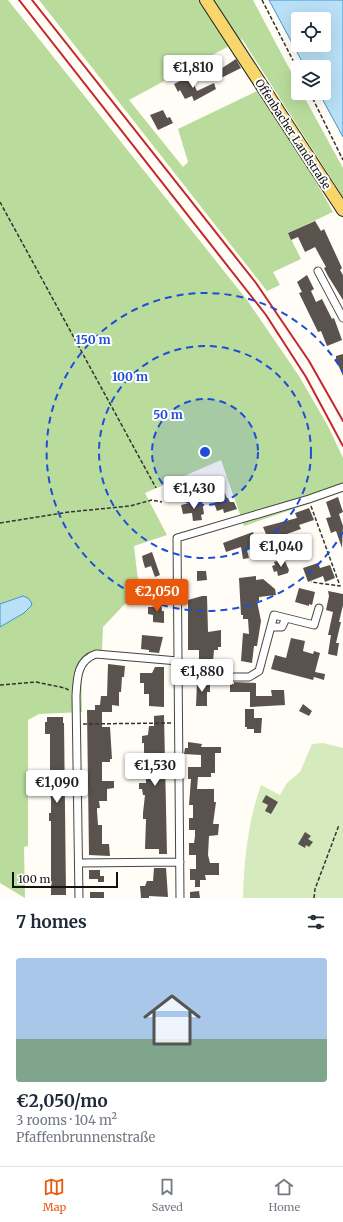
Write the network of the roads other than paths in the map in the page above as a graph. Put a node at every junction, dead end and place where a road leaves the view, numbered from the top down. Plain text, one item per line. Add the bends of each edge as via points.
1 (206, 0) edge
2 (343, 210) edge
3 (318, 271) dead end
4 (343, 318) edge
5 (342, 490) edge
6 (319, 608) dead end
7 (286, 618) junction
8 (271, 627) junction
9 (178, 661) junction
10 (178, 677) junction
11 (180, 862) junction
12 (79, 863) junction
13 (79, 898) edge
14 (180, 898) edge

1 - 2 main road, Offenbacher Landstraße
3 - 4 street
5 - 9 street via 177,538
6 - 7 street via 314,625
7 - 8 street via 282,628
7 - 8 street via 274,615
8 - 10 street via 258,674 249,677
9 - 10 street
9 - 12 street via 93,655 80,669 76,696
10 - 11 street
11 - 12 street
11 - 14 street
12 - 13 street

